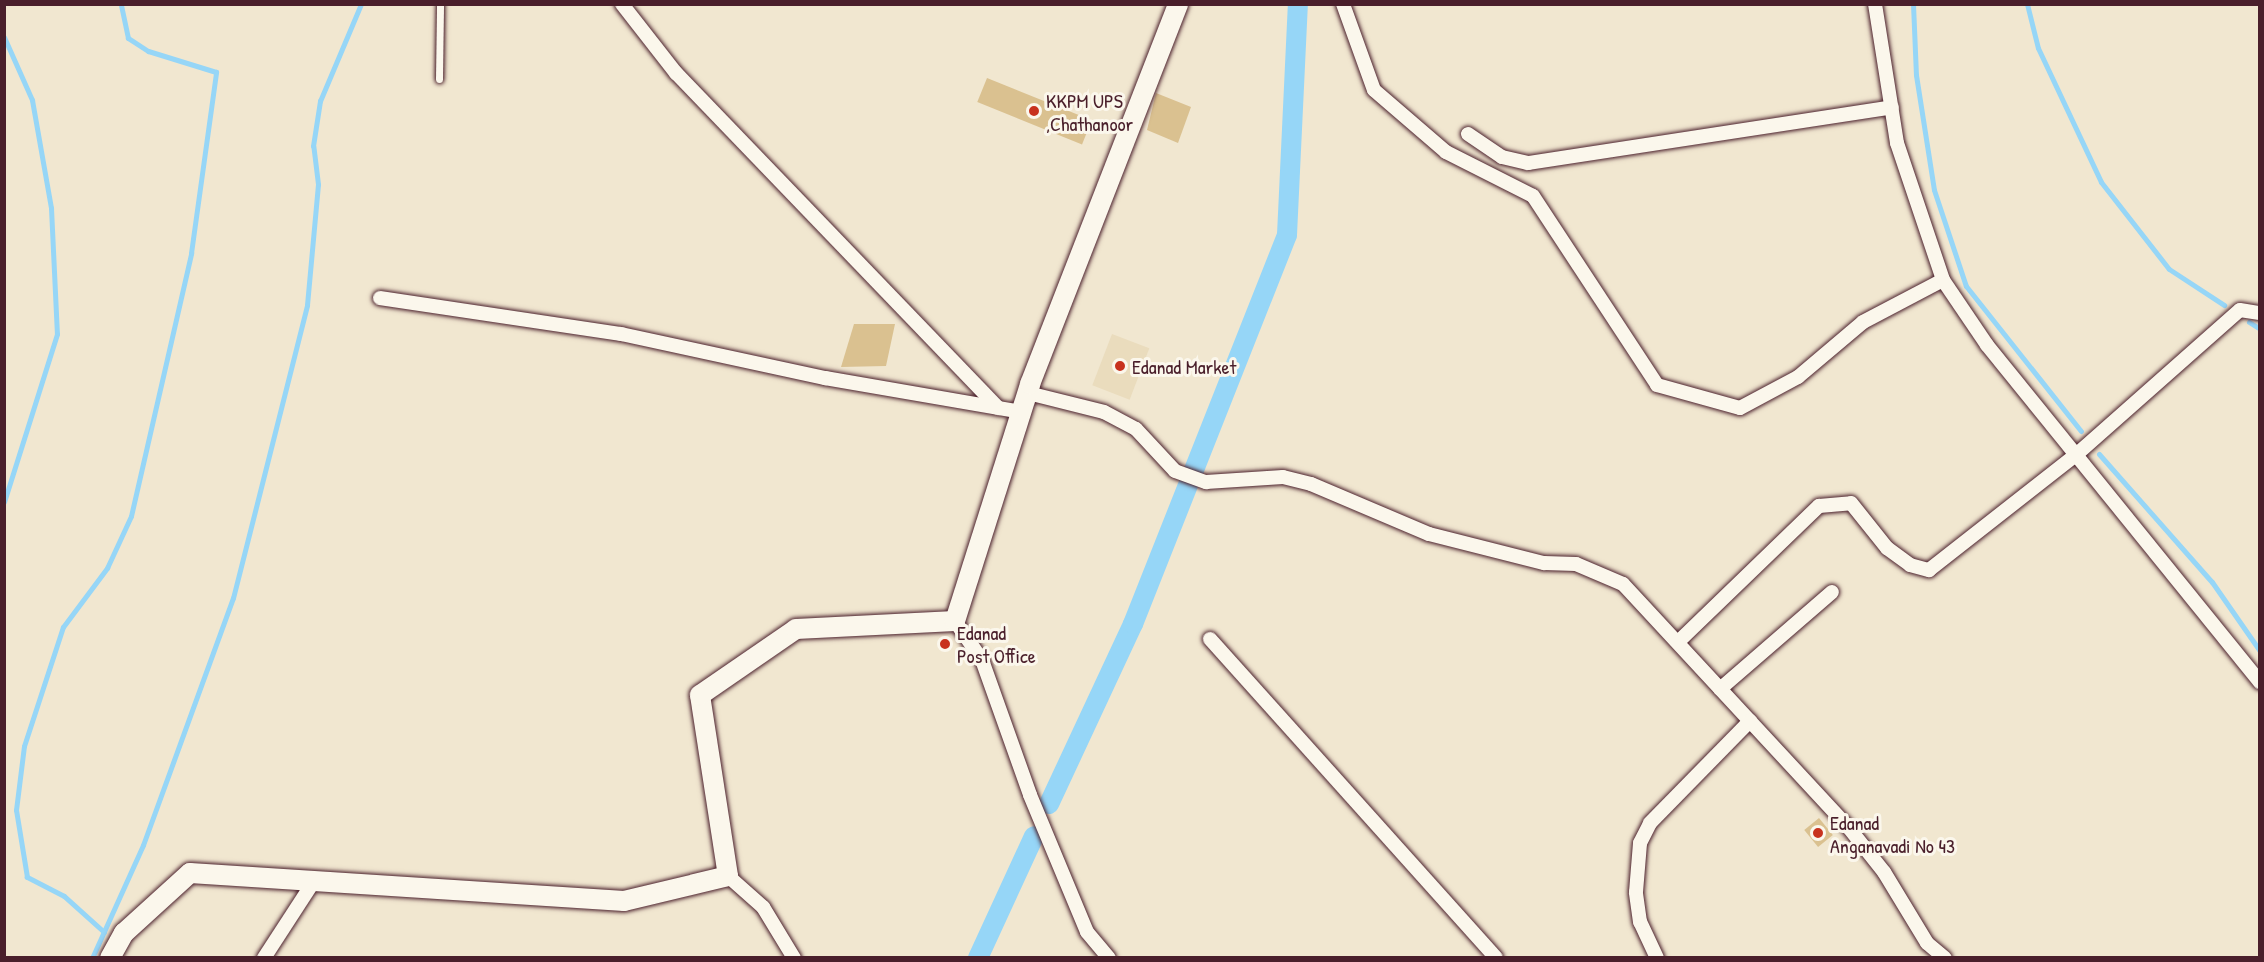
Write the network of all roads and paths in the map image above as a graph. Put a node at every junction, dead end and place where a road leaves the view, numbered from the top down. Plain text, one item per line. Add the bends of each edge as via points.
1 (440, 4) edge
2 (622, 4) edge
3 (1178, 4) edge
4 (1342, 4) edge
5 (1875, 4) edge
6 (440, 79) dead end
7 (1892, 106) junction
8 (1468, 134) dead end
9 (1943, 280) junction
10 (381, 298) dead end
11 (2259, 313) edge
12 (1028, 393) junction
13 (998, 408) junction
14 (1021, 412) junction
15 (2077, 454) junction
16 (1832, 592) dead end
17 (955, 621) junction
18 (1210, 639) dead end
19 (1678, 642) junction
20 (2259, 682) edge
21 (1720, 689) junction
22 (1750, 721) junction
23 (728, 876) junction
24 (314, 881) junction
25 (110, 957) edge
26 (264, 957) edge
27 (794, 957) edge
28 (1109, 957) edge
29 (1496, 957) edge
30 (1657, 957) edge
31 (1945, 957) edge

1 - 6 lane
2 - 13 street via 676,74
3 - 12 street
4 - 9 street via 1374,90 1446,152 1533,196 1657,385 1740,408 1798,377 1863,322
5 - 7 street
7 - 8 street via 1528,163 1502,157
7 - 9 street via 1917,214
9 - 15 street via 1987,345
10 - 13 street via 621,334 825,378
11 - 15 street via 2240,310
12 - 14 street
12 - 19 street via 1104,412 1136,429 1156,455 1184,475 1206,482 1282,477 1311,484 1429,534 1544,563 1576,564 1623,584
13 - 14 street
14 - 17 street
15 - 19 street via 1929,570 1910,565 1887,548 1851,503 1819,506
15 - 20 street
16 - 21 street
17 - 23 street via 796,629 700,695
17 - 28 street via 982,660 1030,795 1087,932
18 - 29 street
19 - 21 street
21 - 22 street
22 - 30 street via 1650,823 1640,843 1636,892 1640,922
22 - 31 street via 1849,828 1884,872 1927,944
23 - 24 street via 624,901
23 - 27 street via 764,907
24 - 25 street via 190,873 124,933
24 - 26 street

